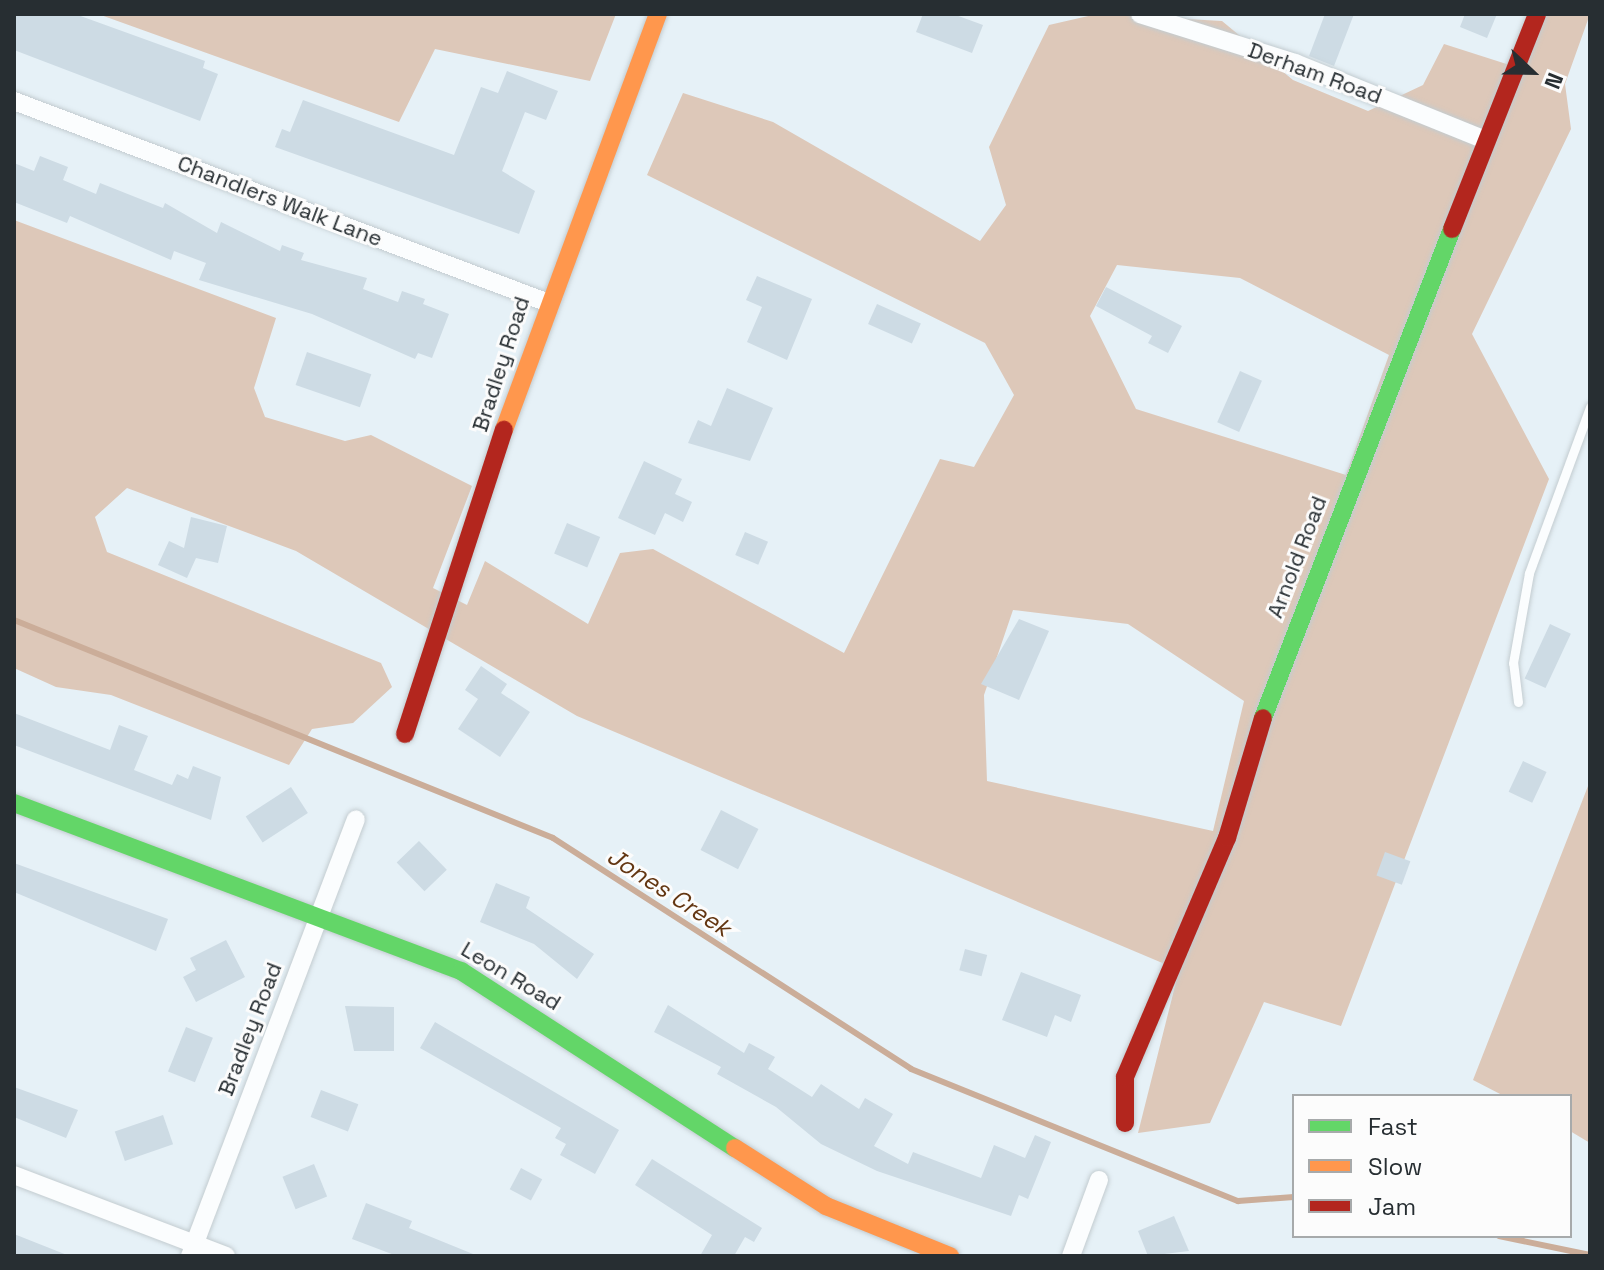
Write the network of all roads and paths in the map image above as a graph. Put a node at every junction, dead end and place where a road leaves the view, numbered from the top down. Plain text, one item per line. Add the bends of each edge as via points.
1 (658, 14) edge
2 (1140, 14) edge
3 (1537, 14) edge
4 (14, 101) edge
5 (1486, 140) junction
6 (546, 302) junction
7 (1590, 407) edge
8 (1518, 702) dead end
9 (405, 734) dead end
10 (14, 803) edge
11 (356, 819) dead end
12 (318, 915) junction
13 (1125, 1123) dead end
14 (14, 1175) edge
15 (1099, 1180) dead end
16 (193, 1250) edge
17 (226, 1256) edge
18 (950, 1256) edge
19 (1071, 1256) edge

1 - 6 street, Bradley Road
2 - 5 street, Derham Road via 1295,63
3 - 5 street, Arnold Road
4 - 6 street, Chandlers Walk Lane
5 - 13 street, Arnold Road via 1274,680 1227,838 1125,1077
6 - 9 street, Bradley Road
7 - 8 lane via 1529,573 1513,663
10 - 12 street, Leon Road
11 - 12 street, Bradley Road
12 - 16 street, Bradley Road
12 - 18 street, Leon Road via 461,971 826,1206
14 - 16 street
15 - 19 street
16 - 17 street

